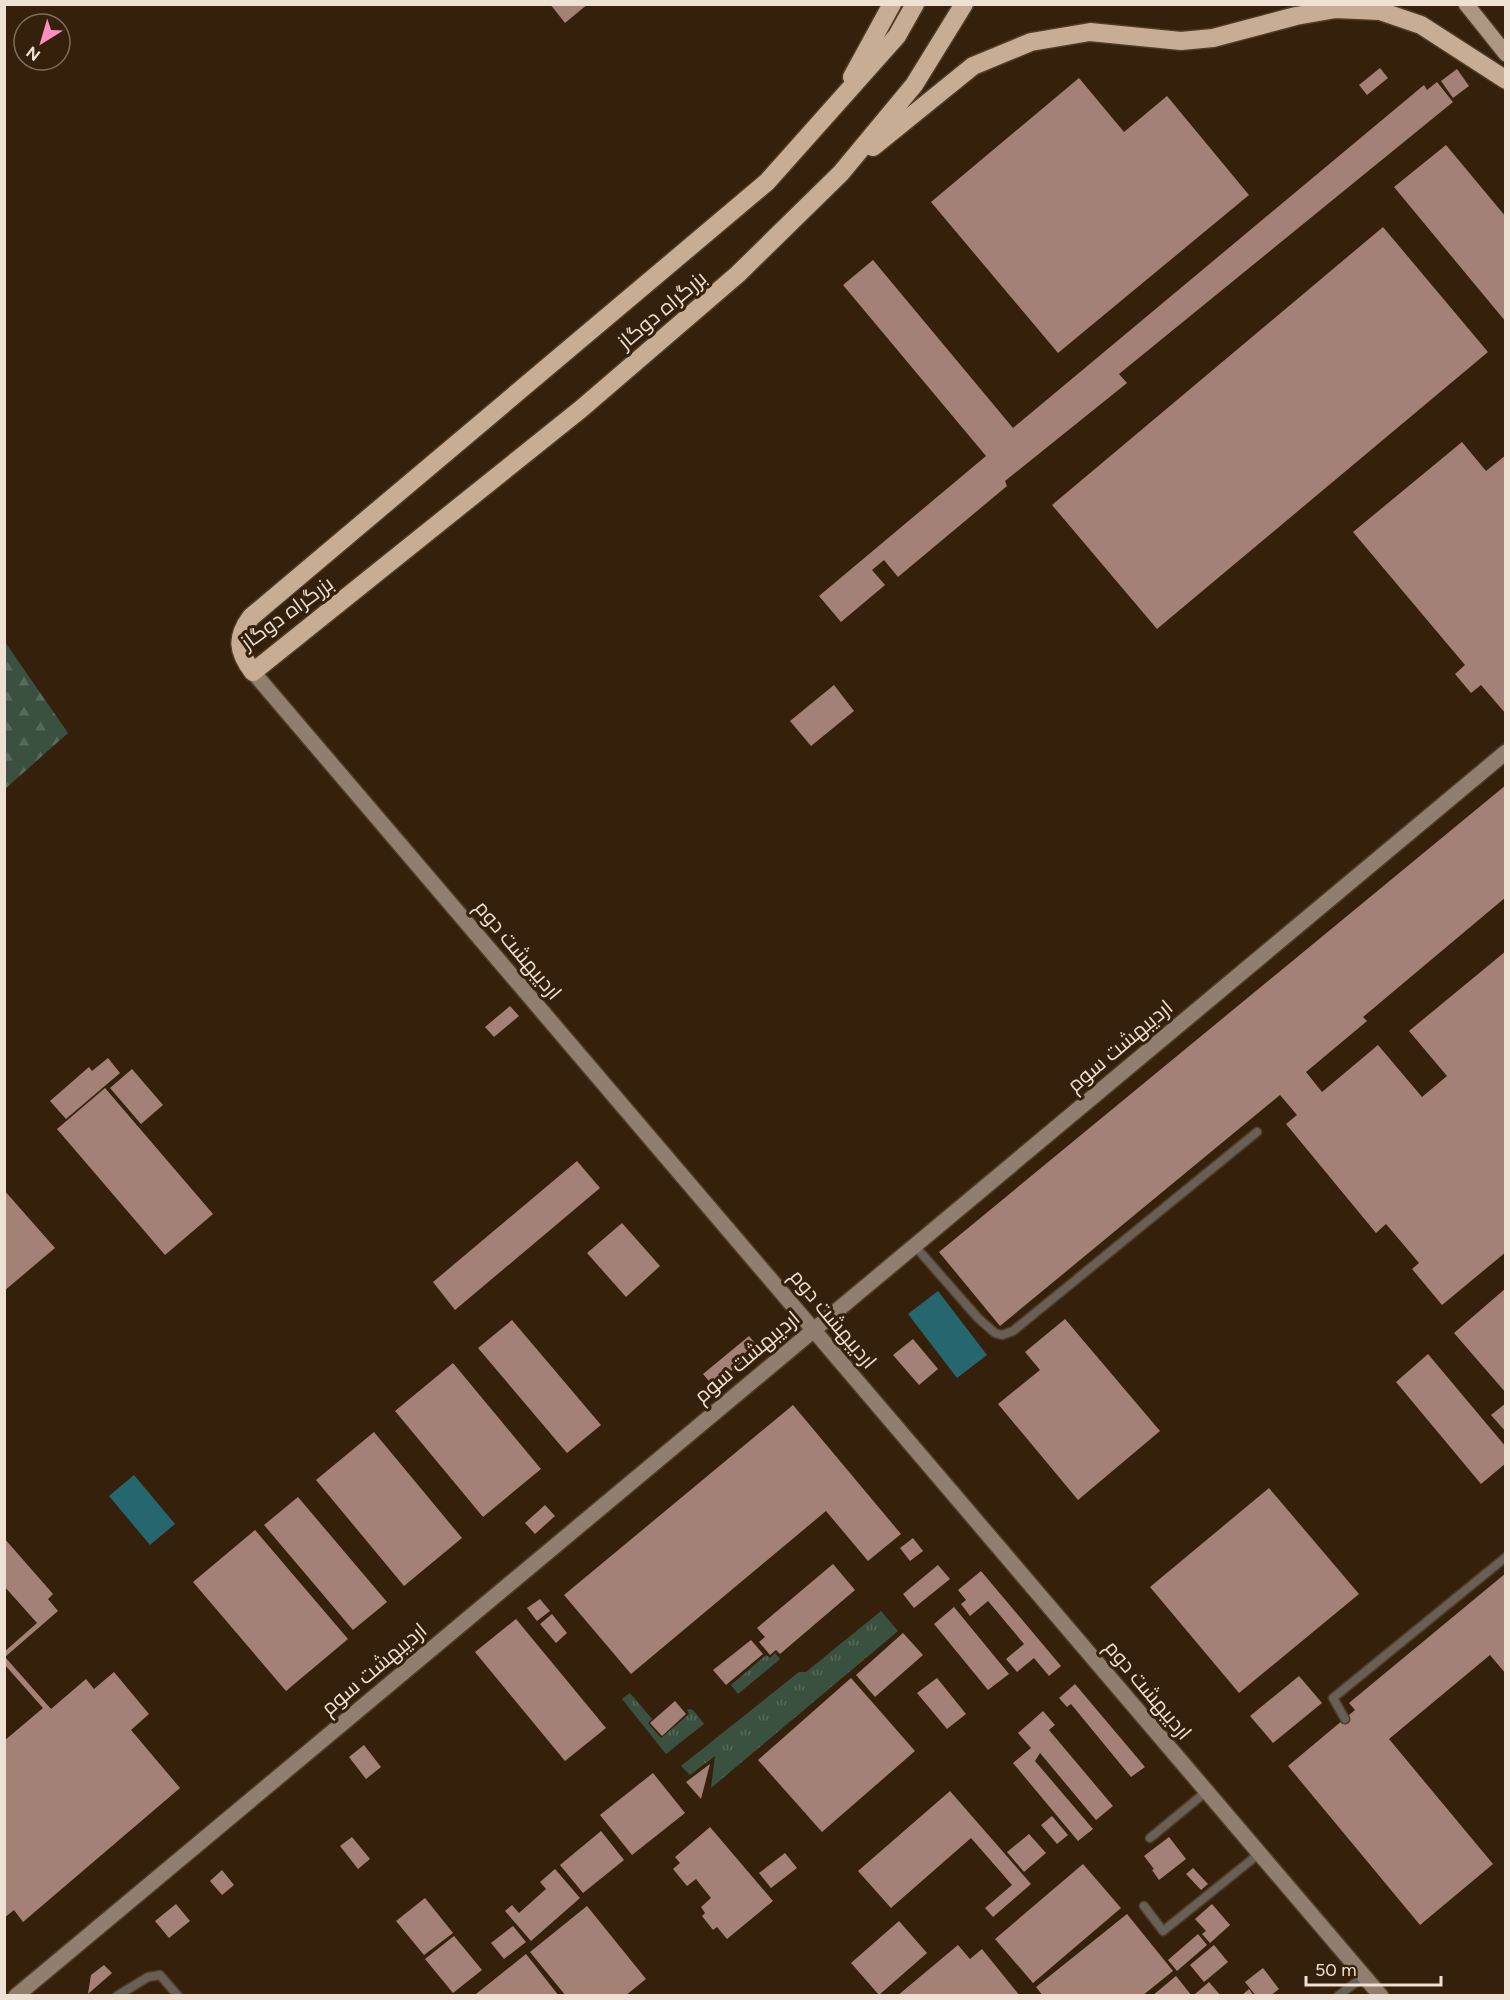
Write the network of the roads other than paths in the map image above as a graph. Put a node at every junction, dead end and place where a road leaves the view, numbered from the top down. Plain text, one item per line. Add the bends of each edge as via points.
1 (892, 4) edge
2 (915, 4) edge
3 (964, 4) edge
4 (1466, 4) edge
5 (1506, 54) edge
6 (1506, 80) edge
7 (835, 108) junction
8 (841, 173) junction
9 (253, 672) junction
10 (1506, 752) edge
11 (1257, 1132) dead end
12 (915, 1245) junction
13 (814, 1329) junction
14 (1506, 1557) edge
15 (1345, 1719) dead end
16 (1207, 1791) junction
17 (1150, 1838) dead end
18 (1260, 1853) junction
19 (1144, 1906) dead end
20 (1364, 1976) junction
21 (176, 1992) edge
22 (16, 1995) edge
23 (117, 1995) edge
24 (165, 1995) edge
25 (1338, 1995) edge
26 (1381, 1995) edge

1 - 7 highway
2 - 7 highway, بزرگراه دوگاز via 897,36
3 - 8 highway, بزرگراه دوگاز via 914,85
4 - 5 main road
6 - 8 highway via 1421,25 1380,11 1336,9 1213,38 1181,41 1090,32 1031,42 973,66
7 - 9 highway, بزرگراه دوگاز via 767,182 251,617 242,630 240,644 245,662
8 - 9 highway, بزرگراه دوگاز via 738,274 589,401
9 - 13 street, اردیبهشت دوم
10 - 12 street, اردیبهشت سوم
11 - 12 lane via 1013,1331 1002,1335 978,1318
12 - 13 street, اردیبهشت سوم
13 - 16 street, اردیبهشت دوم
13 - 22 street, اردیبهشت سوم
14 - 15 lane via 1333,1698
16 - 17 lane
16 - 18 street, اردیبهشت دوم
18 - 19 lane via 1163,1931
18 - 20 street, اردیبهشت دوم
20 - 25 lane
20 - 26 street, اردیبهشت دوم
21 - 23 lane via 160,1975 148,1977
21 - 24 lane

